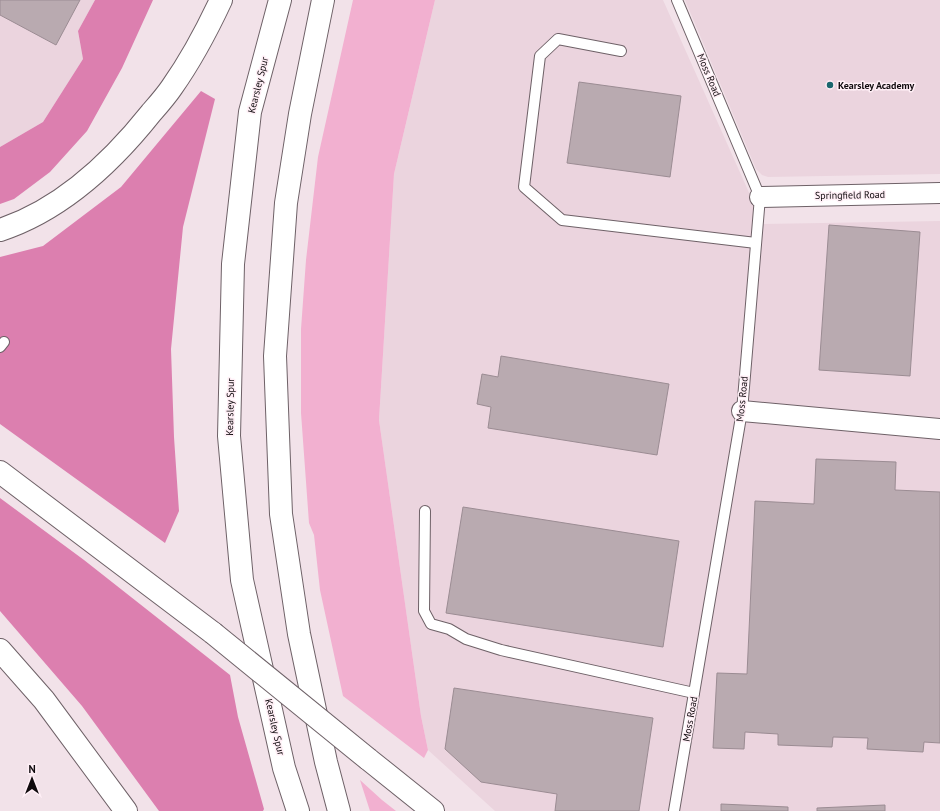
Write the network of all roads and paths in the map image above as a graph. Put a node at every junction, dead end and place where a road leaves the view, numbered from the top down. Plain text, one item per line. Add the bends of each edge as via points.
1 (221, 0) edge
2 (280, 0) edge
3 (323, 0) edge
4 (677, 0) edge
5 (621, 51) dead end
6 (940, 193) edge
7 (760, 197) junction
8 (0, 230) edge
9 (756, 243) junction
10 (742, 411) junction
11 (940, 429) edge
12 (0, 472) edge
13 (425, 511) dead end
14 (0, 650) edge
15 (694, 694) junction
16 (126, 811) edge
17 (298, 811) edge
18 (339, 811) edge
19 (433, 811) edge
20 (674, 811) edge

1 - 8 highway via 207,31 172,88 131,139 96,173 58,202 14,226
2 - 17 highway, Kearsley Spur via 249,120 233,264 229,436 242,580 284,768
3 - 18 highway via 300,114 286,203 275,356 281,514 299,634
4 - 7 lane, Moss Road
5 - 9 lane via 558,39 540,56 524,187 562,220
6 - 7 street, Springfield Road
7 - 9 lane, Moss Road
9 - 10 lane, Moss Road
10 - 11 street
10 - 15 lane, Moss Road
12 - 19 highway, bridge via 213,633
13 - 15 lane via 424,611 431,624 449,628 466,639 501,650
14 - 16 highway via 44,700
15 - 20 lane, Moss Road

